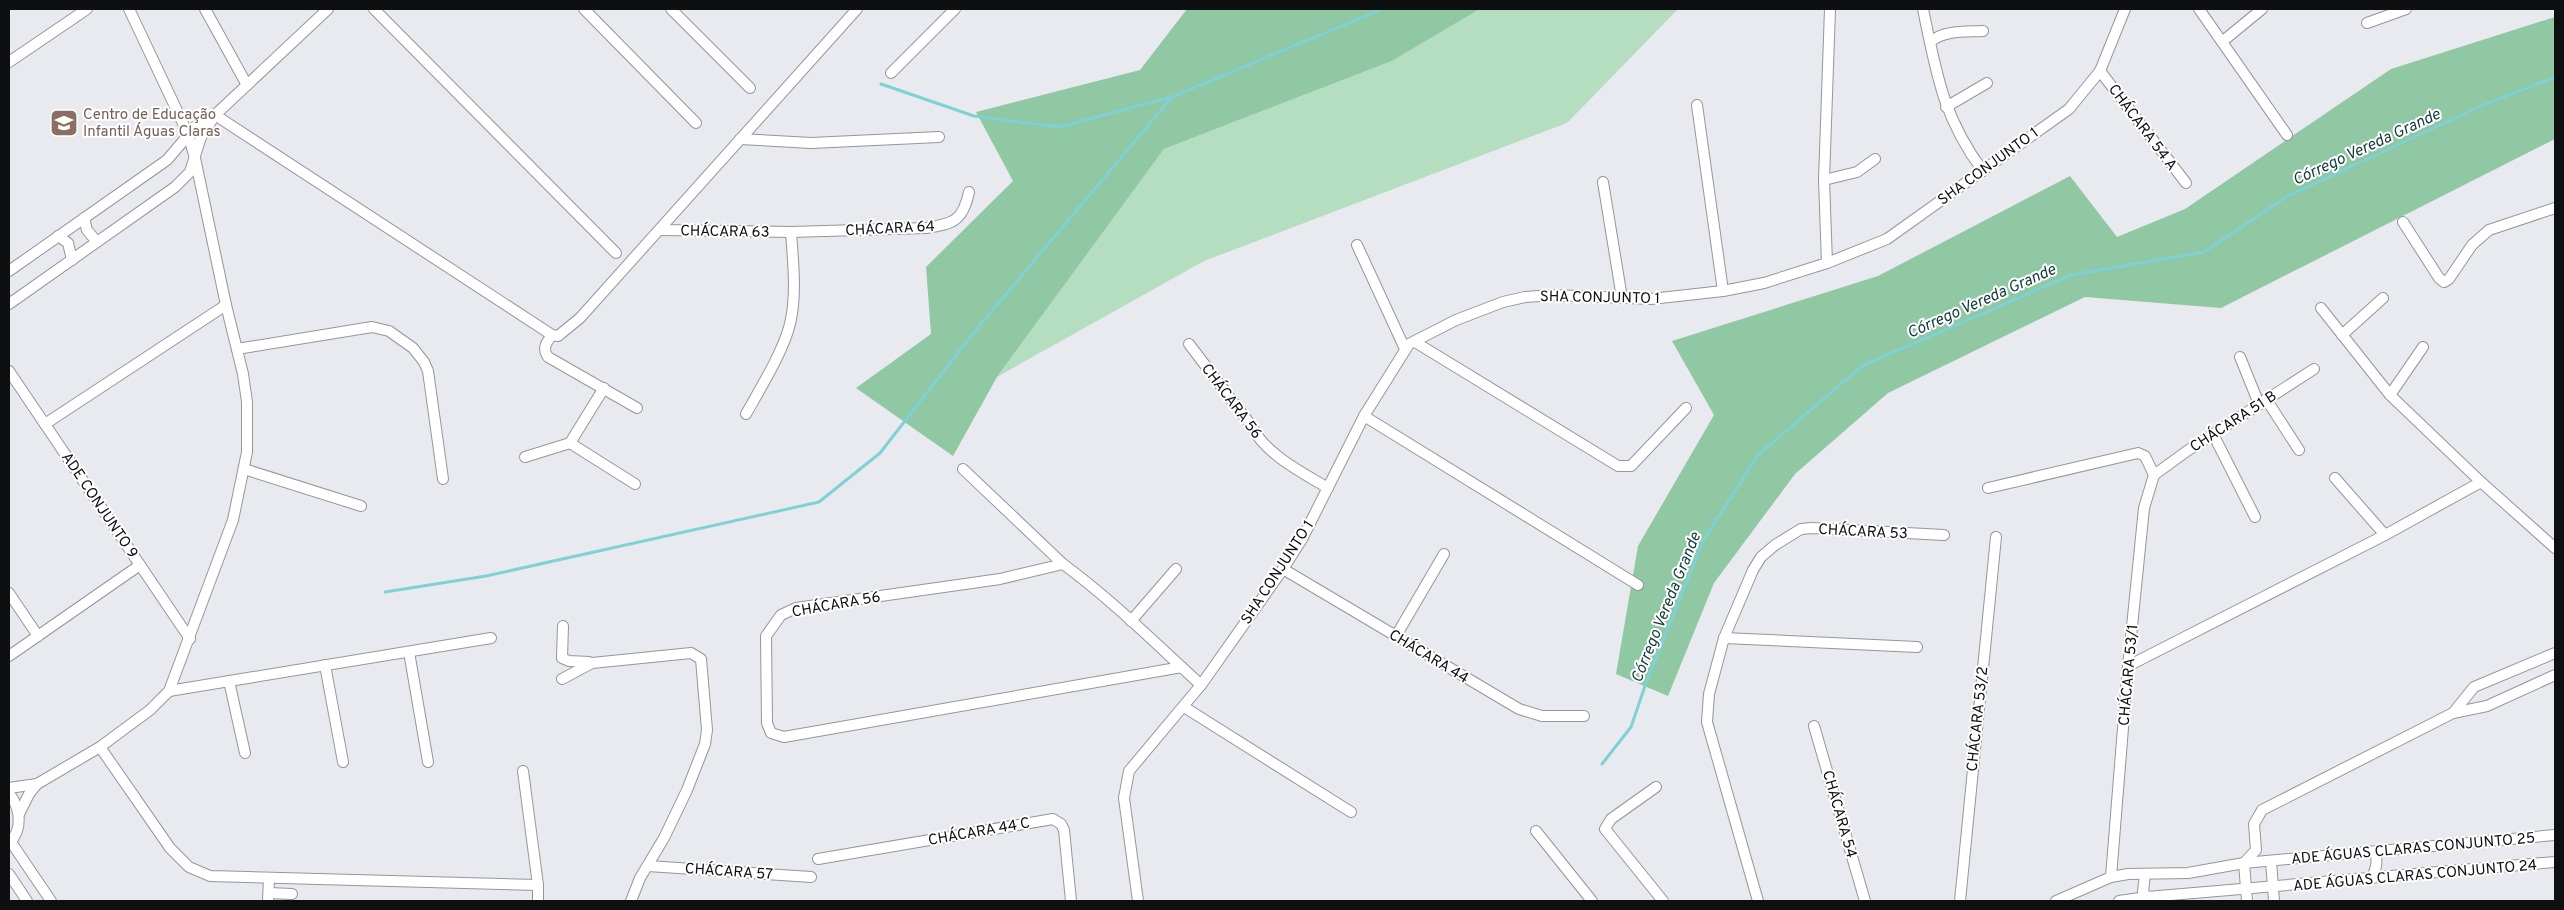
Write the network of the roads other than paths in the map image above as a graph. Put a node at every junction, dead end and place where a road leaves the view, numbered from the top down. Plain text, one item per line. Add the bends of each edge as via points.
1 (87, 9) edge
2 (129, 9) edge
3 (205, 9) edge
4 (328, 9) edge
5 (374, 9) edge
6 (584, 9) edge
7 (671, 9) edge
8 (858, 9) edge
9 (955, 9) edge
10 (1830, 9) edge
11 (1923, 9) edge
12 (2125, 9) edge
13 (2199, 9) edge
14 (2262, 9) edge
15 (2406, 9) edge
16 (2367, 23) dead end
17 (1982, 31) dead end
18 (2223, 41) junction
19 (1930, 42) junction
20 (9, 62) edge
21 (2100, 71) junction
22 (892, 74) dead end
23 (1987, 83) dead end
24 (247, 85) junction
25 (750, 88) dead end
26 (1697, 105) dead end
27 (1946, 107) junction
28 (215, 115) junction
29 (696, 123) dead end
30 (188, 134) junction
31 (2287, 136) dead end
32 (939, 137) dead end
33 (740, 139) junction
34 (173, 154) junction
35 (195, 158) junction
36 (1875, 159) dead end
37 (1982, 171) junction
38 (1824, 180) junction
39 (1603, 182) dead end
40 (2186, 183) dead end
41 (175, 187) junction
42 (969, 192) dead end
43 (202, 197) junction
44 (2555, 208) edge
45 (84, 218) junction
46 (2403, 222) dead end
47 (660, 230) junction
48 (791, 232) junction
49 (58, 236) junction
50 (97, 242) junction
51 (1357, 245) dead end
52 (616, 253) dead end
53 (72, 260) junction
54 (1827, 263) junction
55 (9, 270) edge
56 (1723, 291) junction
57 (1622, 298) junction
58 (2383, 298) dead end
59 (9, 304) edge
60 (226, 305) junction
61 (2321, 308) dead end
62 (552, 335) junction
63 (2342, 335) junction
64 (1415, 342) junction
65 (1189, 344) dead end
66 (2423, 347) dead end
67 (237, 349) junction
68 (1405, 349) junction
69 (2240, 358) dead end
70 (2314, 369) dead end
71 (9, 371) edge
72 (604, 388) junction
73 (2390, 395) junction
74 (2263, 402) junction
75 (637, 408) dead end
76 (1686, 408) dead end
77 (746, 414) dead end
78 (1364, 416) junction
79 (45, 424) junction
80 (2213, 434) junction
81 (570, 443) junction
82 (2299, 450) dead end
83 (525, 457) dead end
84 (244, 469) junction
85 (963, 469) dead end
86 (2154, 476) junction
87 (2335, 478) dead end
88 (442, 479) dead end
89 (2481, 482) junction
90 (635, 484) dead end
91 (1328, 488) junction
92 (1988, 488) dead end
93 (361, 506) dead end
94 (2255, 517) dead end
95 (1944, 535) dead end
96 (2385, 535) junction
97 (1996, 537) dead end
98 (2555, 548) edge
99 (1444, 554) dead end
100 (1063, 564) junction
101 (140, 565) junction
102 (1176, 568) dead end
103 (1283, 569) junction
104 (1638, 585) dead end
105 (9, 594) edge
106 (1131, 622) junction
107 (562, 626) dead end
108 (38, 636) junction
109 (1396, 636) junction
110 (491, 638) dead end
111 (1724, 638) junction
112 (190, 639) junction
113 (1917, 647) dead end
114 (409, 652) junction
115 (2555, 654) edge
116 (9, 656) edge
117 (592, 663) junction
118 (325, 665) junction
119 (2128, 666) junction
120 (1182, 667) junction
121 (2555, 675) edge
122 (562, 679) dead end
123 (229, 681) junction
124 (1201, 685) junction
125 (169, 691) junction
126 (1184, 706) junction
127 (2453, 713) junction
128 (1584, 716) dead end
129 (1814, 726) dead end
130 (100, 747) junction
131 (245, 753) dead end
132 (343, 762) dead end
133 (428, 762) dead end
134 (523, 771) dead end
135 (37, 784) junction
136 (1656, 787) dead end
137 (9, 788) edge
138 (9, 793) edge
139 (1352, 812) dead end
140 (19, 814) junction
141 (1536, 831) dead end
142 (2555, 835) edge
143 (10, 843) edge
144 (2256, 850) junction
145 (2376, 852) junction
146 (818, 859) dead end
147 (2271, 860) junction
148 (2555, 862) edge
149 (2244, 863) junction
150 (648, 866) junction
151 (9, 874) edge
152 (2145, 874) junction
153 (811, 877) dead end
154 (2111, 877) junction
155 (269, 878) junction
156 (293, 879) junction
157 (2370, 879) junction
158 (538, 885) junction
159 (2274, 887) junction
160 (2246, 888) junction
161 (268, 897) edge
162 (2147, 897) junction
163 (292, 898) edge
164 (27, 901) edge
165 (51, 901) edge
166 (538, 901) edge
167 (632, 901) edge
168 (1071, 901) edge
169 (1138, 901) edge
170 (1592, 901) edge
171 (1663, 901) edge
172 (1758, 901) edge
173 (1865, 901) edge
174 (1960, 901) edge
175 (2056, 901) edge
176 (2119, 901) edge
177 (2246, 901) edge
178 (2274, 901) edge

1 - 20 street
2 - 30 street
3 - 24 street
4 - 24 street
5 - 52 street
6 - 29 street
7 - 25 street
8 - 33 street
9 - 22 street
10 - 38 street
11 - 19 street
12 - 21 street, SHA CONJUNTO 1
13 - 18 street
14 - 18 street
15 - 16 street
17 - 19 street via 1948,33
18 - 31 street
19 - 27 street
21 - 37 street, SHA CONJUNTO 1 via 2069,109
21 - 40 street, CHÁCARA 54 A
23 - 27 street
24 - 28 street
26 - 56 street
27 - 37 street via 1965,148
28 - 30 street
28 - 35 street via 203,131
28 - 62 street
30 - 34 street
30 - 35 street
32 - 33 street via 811,143
33 - 47 street
34 - 35 street
34 - 45 street
35 - 41 street via 190,172
35 - 43 street
36 - 38 street via 1857,172
37 - 54 street, SHA CONJUNTO 1 via 1887,239
38 - 54 street
39 - 57 street
41 - 43 street via 191,187
41 - 50 street
42 - 48 street, CHÁCARA 64 via 966,209 945,225
43 - 60 street
44 - 46 street via 2489,230 2472,245 2444,282
45 - 49 street
45 - 50 street via 87,230
47 - 48 street, CHÁCARA 63
47 - 62 street via 580,318 561,335
48 - 77 street via 794,287 790,325
49 - 53 street via 68,243
49 - 55 street
50 - 53 street
51 - 68 street
53 - 59 street
54 - 56 street, SHA CONJUNTO 1 via 1764,283
56 - 57 street, SHA CONJUNTO 1 via 1676,298
57 - 64 street, SHA CONJUNTO 1 via 1525,297 1456,320
58 - 63 street
60 - 67 street
60 - 79 street
61 - 63 street
62 - 72 street via 545,346 548,357
63 - 73 street
64 - 68 street, SHA CONJUNTO 1
64 - 76 street via 1618,466 1631,466
65 - 91 street, CHÁCARA 56 via 1257,437 1295,468
66 - 73 street
67 - 84 street via 247,402
67 - 88 street via 372,327 389,331 419,354 428,371
68 - 78 street, SHA CONJUNTO 1
69 - 74 street
70 - 74 street, CHÁCARA 51 B
71 - 79 street, ADE CONJUNTO 9
72 - 75 street
72 - 81 street
73 - 89 street
74 - 80 street, CHÁCARA 51 B
74 - 82 street
78 - 91 street, SHA CONJUNTO 1
78 - 104 street
79 - 101 street, ADE CONJUNTO 9
80 - 86 street, CHÁCARA 51 B
80 - 94 street
81 - 83 street
81 - 90 street
84 - 93 street
84 - 112 street via 233,520
85 - 100 street
86 - 92 street via 2146,456 2138,453
86 - 119 street, CHÁCARA 53/1 via 2144,508
87 - 96 street
89 - 96 street
89 - 98 street
91 - 103 street, SHA CONJUNTO 1
95 - 111 street, CHÁCARA 53 via 1801,529 1761,557
96 - 119 street
97 - 174 street, CHÁCARA 53/2
99 - 109 street
100 - 106 street
100 - 120 street, CHÁCARA 56 via 1000,579 796,608 781,615 766,636 768,729 784,737
101 - 108 street
101 - 112 street, ADE CONJUNTO 9
102 - 106 street
103 - 109 street, CHÁCARA 44
103 - 124 street, SHA CONJUNTO 1
105 - 108 street
106 - 120 street
107 - 117 street via 562,658
108 - 116 street
109 - 128 street, CHÁCARA 44 via 1530,714
110 - 114 street
111 - 113 street
111 - 172 street, CHÁCARA 53 via 1709,694 1707,722
112 - 125 street
114 - 118 street
114 - 133 street
115 - 127 street via 2474,687
117 - 122 street
117 - 150 street via 691,653 701,659 707,730 705,744 683,798
118 - 123 street
118 - 132 street
119 - 154 street, CHÁCARA 53/1
120 - 124 street
121 - 127 street via 2487,706
123 - 125 street
123 - 131 street
124 - 126 street, SHA CONJUNTO 1
125 - 130 street via 150,710
126 - 139 street
126 - 169 street, SHA CONJUNTO 1 via 1134,762 1126,781 1124,798
127 - 144 street via 2262,810 2254,824
129 - 173 street, CHÁCARA 54
130 - 135 street
130 - 155 street via 170,848 188,867 210,876
134 - 158 street
135 - 137 street
135 - 140 street
136 - 171 street via 1611,819 1605,829
138 - 140 street
140 - 143 street via 16,834
141 - 170 street
142 - 145 street, ADE ÁGUAS CLARAS CONJUNTO 25
143 - 165 street
144 - 147 street
144 - 149 street
145 - 147 street, ADE ÁGUAS CLARAS CONJUNTO 25
145 - 157 street via 2377,862
146 - 168 street, CHÁCARA 44 C via 1053,819 1064,830
147 - 149 street, ADE ÁGUAS CLARAS CONJUNTO 25
147 - 159 street
148 - 157 street, ADE ÁGUAS CLARAS CONJUNTO 24
149 - 152 street, ADE ÁGUAS CLARAS CONJUNTO 25 via 2188,873
149 - 160 street
150 - 153 street, CHÁCARA 57
150 - 167 street
151 - 164 street
152 - 154 street, ADE ÁGUAS CLARAS CONJUNTO 25
152 - 162 street via 2143,892
154 - 175 street, ADE ÁGUAS CLARAS CONJUNTO 25
155 - 156 street
155 - 161 street
156 - 158 street
156 - 163 street
157 - 159 street, ADE ÁGUAS CLARAS CONJUNTO 24
158 - 166 street
159 - 160 street, ADE ÁGUAS CLARAS CONJUNTO 24
159 - 178 street
160 - 162 street, ADE ÁGUAS CLARAS CONJUNTO 24
160 - 177 street
161 - 163 street
162 - 176 street, ADE ÁGUAS CLARAS CONJUNTO 24

